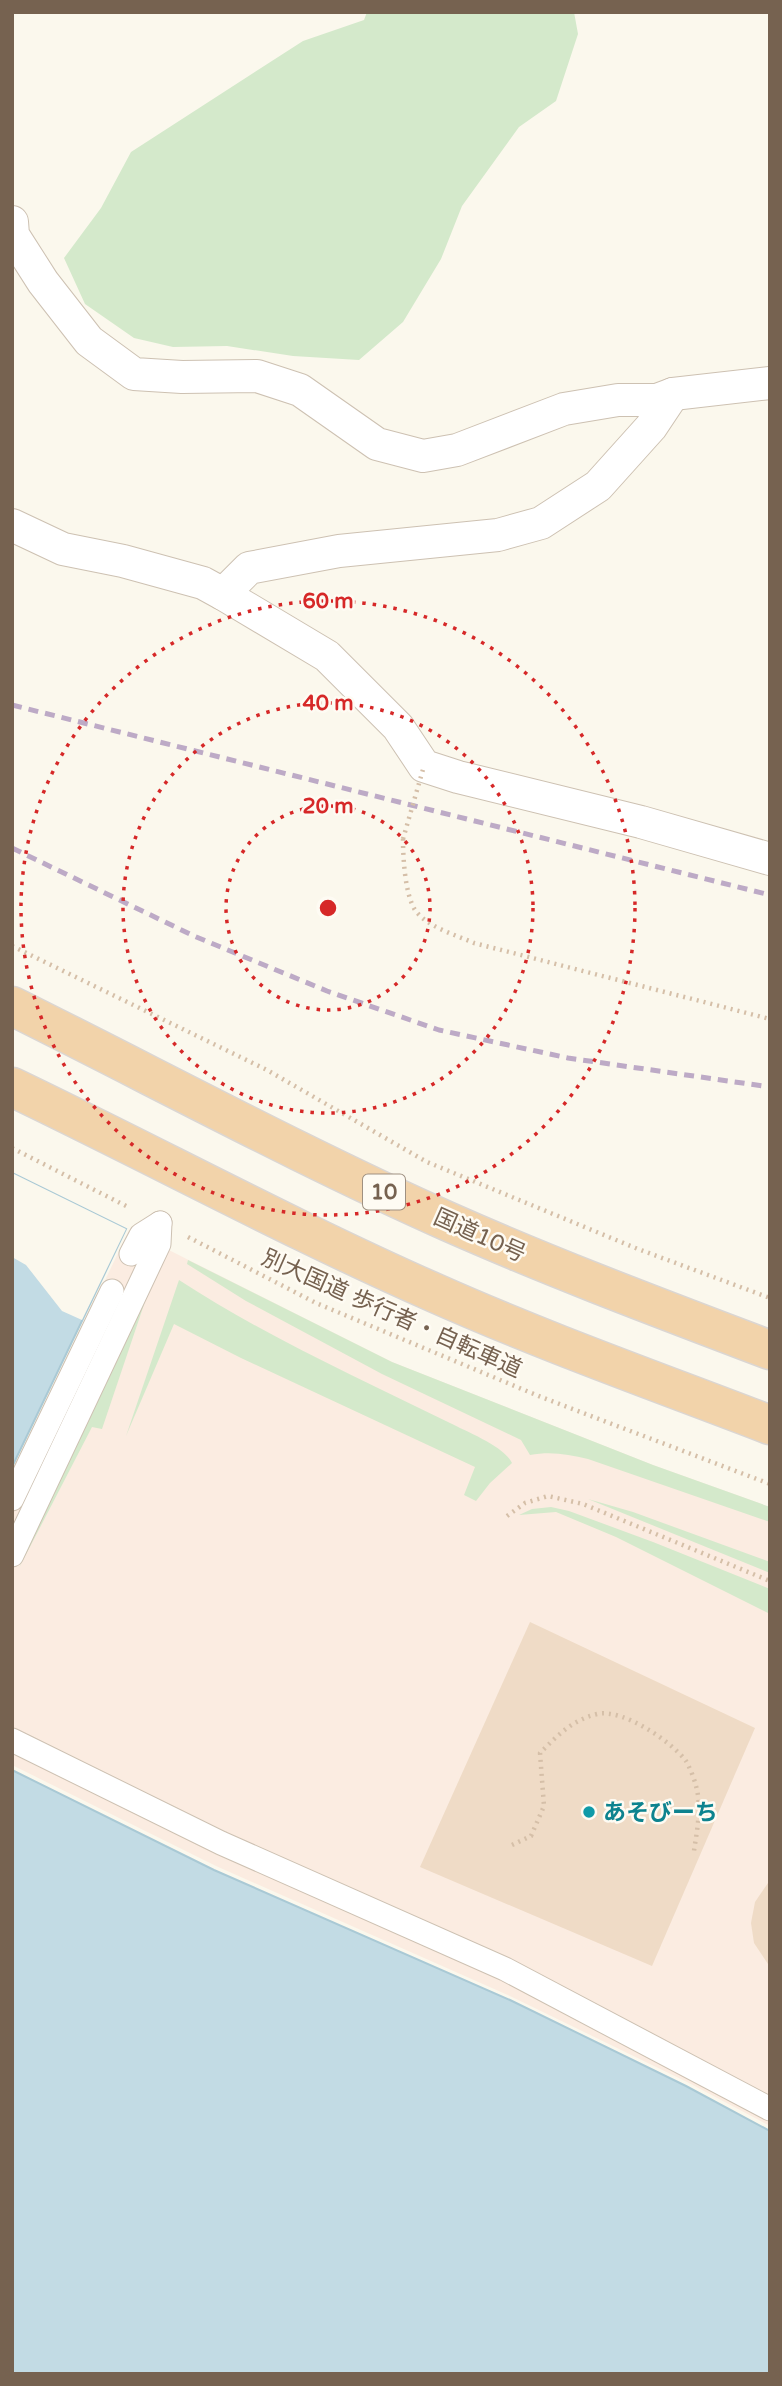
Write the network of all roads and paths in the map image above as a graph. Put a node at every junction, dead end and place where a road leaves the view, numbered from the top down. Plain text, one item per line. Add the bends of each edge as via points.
1 (12, 222) edge
2 (770, 383) edge
3 (673, 394) junction
4 (12, 525) edge
5 (223, 594) junction
6 (424, 766) junction
7 (770, 859) edge
8 (12, 946) edge
9 (12, 1006) edge
10 (770, 1019) edge
11 (12, 1087) edge
12 (12, 1148) edge
13 (160, 1223) junction
14 (131, 1254) dead end
15 (112, 1291) dead end
16 (770, 1298) edge
17 (770, 1350) edge
18 (770, 1424) edge
19 (770, 1484) edge
20 (12, 1499) edge
21 (507, 1516) dead end
22 (12, 1555) edge
23 (770, 1581) edge
24 (12, 1741) edge
25 (512, 1845) dead end
26 (694, 1851) dead end
27 (770, 2109) edge

1 - 3 street via 13,235 43,282 89,341 134,374 257,376 300,390 377,444 423,456 457,450 564,409 618,400 657,400
2 - 3 street
3 - 5 street via 598,486 541,523 498,535 339,551 249,568
4 - 5 street via 63,549 203,583
5 - 6 street via 327,656 398,727
6 - 7 street
6 - 10 path, bridge via 403,839 404,871 415,910 434,925 474,943
8 - 16 path via 255,1064 427,1162
9 - 17 highway, 国道10号 / 10 via 370,1186 529,1257
11 - 18 highway via 435,1293 586,1356
12 - 13 path, 別大国道 歩行者・自転車道
13 - 14 street via 141,1235
13 - 19 path, 別大国道 歩行者・自転車道 via 316,1303 541,1397
13 - 22 street via 159,1244
15 - 20 street
21 - 23 path via 525,1503 548,1496 583,1504
24 - 27 street via 221,1843 505,1969
25 - 26 path via 531,1836 544,1806 540,1753 566,1727 600,1713 634,1721 671,1745 687,1763 697,1788

